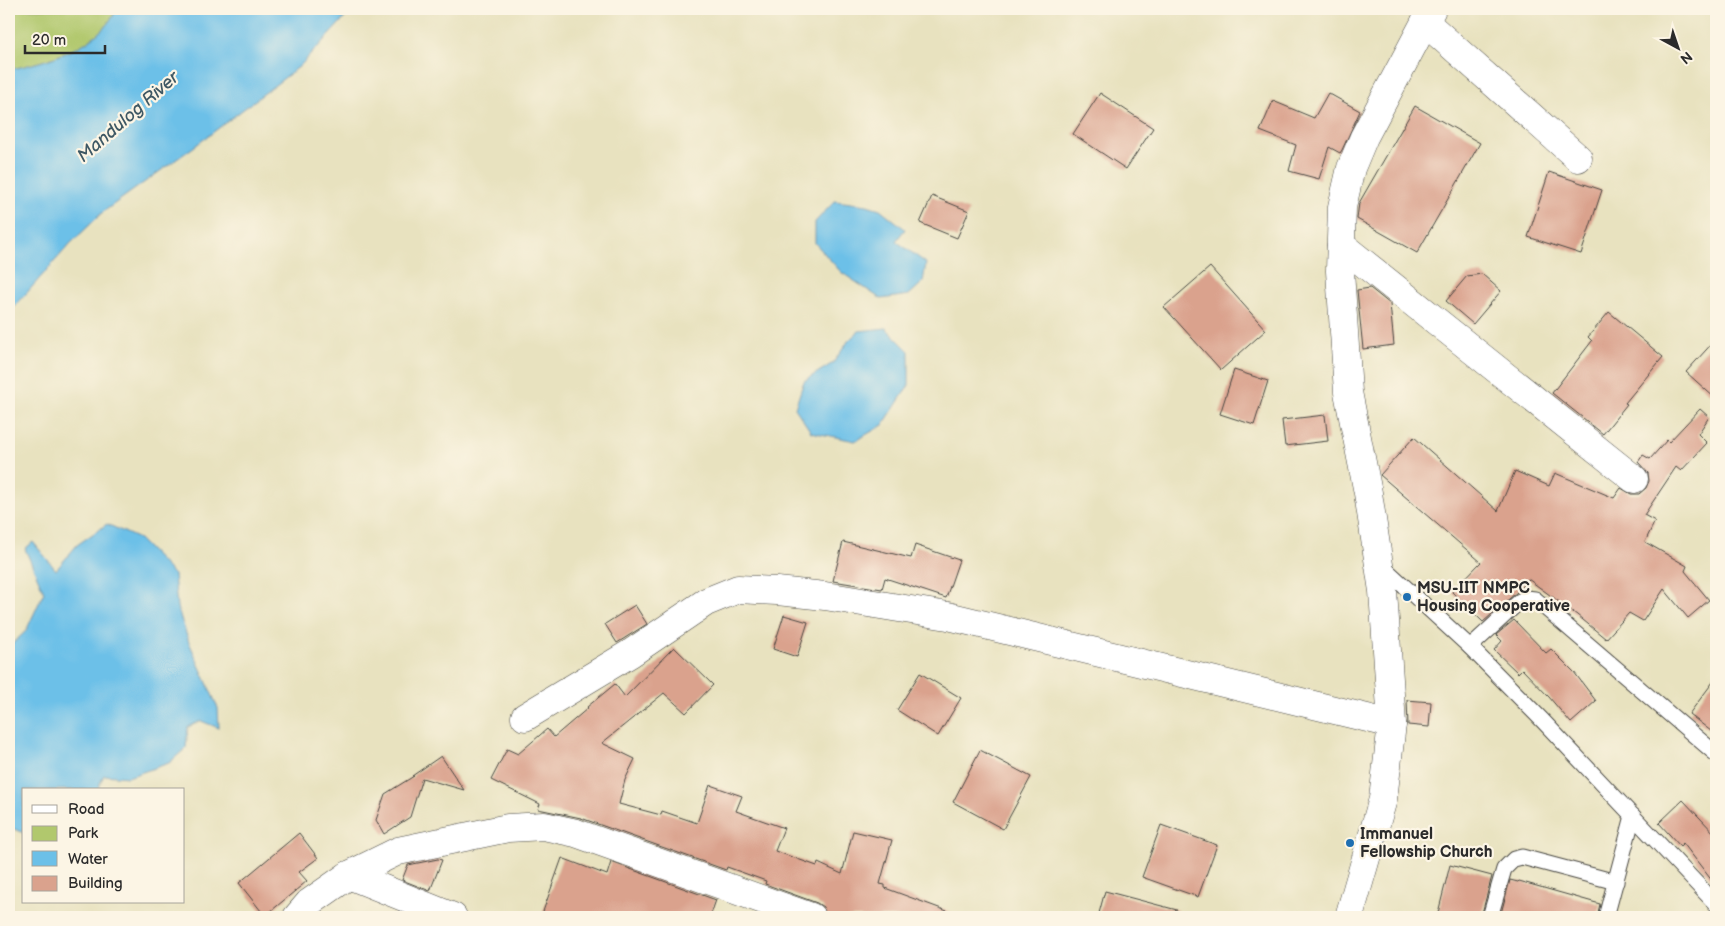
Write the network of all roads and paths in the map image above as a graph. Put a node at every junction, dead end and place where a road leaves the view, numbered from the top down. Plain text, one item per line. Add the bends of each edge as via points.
1 (1429, 16) edge
2 (1578, 158) dead end
3 (1341, 245) junction
4 (1634, 480) dead end
5 (1379, 563) junction
6 (1470, 647) junction
7 (524, 717) dead end
8 (1392, 724) junction
9 (1716, 754) edge
10 (1634, 816) junction
11 (349, 875) junction
12 (1616, 882) junction
13 (1716, 904) edge
14 (297, 917) edge
15 (452, 917) edge
16 (811, 917) edge
17 (1349, 917) edge
18 (1490, 917) edge
19 (1606, 917) edge

1 - 2 street
1 - 3 street via 1364,136 1351,168 1342,207
3 - 4 street
3 - 5 street via 1348,392
5 - 6 lane
5 - 8 street
6 - 9 lane via 1520,601 1535,599
6 - 10 lane
7 - 8 street via 631,653 706,602 738,589 825,596 948,616
8 - 17 street via 1383,799
10 - 12 lane
10 - 13 lane
11 - 14 street via 309,903
11 - 15 street
11 - 16 street via 398,851 508,828 544,826 576,834
12 - 18 lane via 1522,857 1514,859 1504,869
12 - 19 lane

